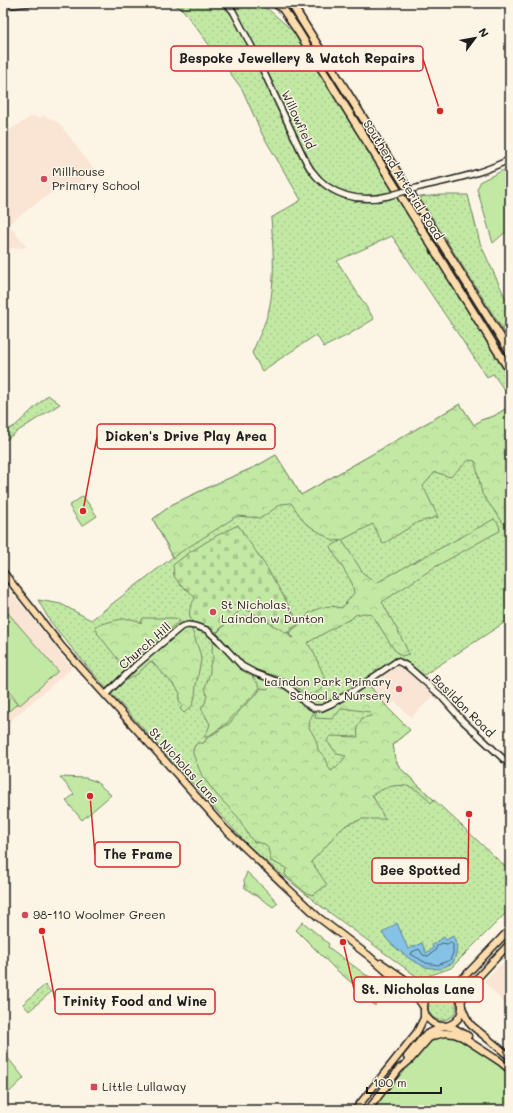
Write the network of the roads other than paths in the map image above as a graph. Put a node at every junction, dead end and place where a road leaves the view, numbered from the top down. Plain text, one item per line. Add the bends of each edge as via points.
1 (30, 3) edge
2 (226, 3) edge
3 (275, 3) edge
4 (291, 3) edge
5 (3, 6) edge
6 (510, 159) edge
7 (510, 352) edge
8 (510, 370) edge
9 (3, 572) edge
10 (401, 662) joint
11 (104, 695) junction
12 (510, 766) edge
13 (510, 929) edge
14 (510, 943) edge
15 (369, 956) junction
16 (437, 990) junction
17 (461, 1003) junction
18 (424, 1008) junction
19 (443, 1026) junction
20 (510, 1057) edge
21 (499, 1061) junction
22 (510, 1070) edge
23 (397, 1071) junction
24 (355, 1110) edge
25 (368, 1110) edge

1 - 5 street
2 - 6 street, Willowfield, bridge via 252,47 308,165 325,185 338,193 351,198 372,199 388,196 472,174
3 - 8 highway, Southend Arterial Road via 298,31
4 - 7 highway, Southend Arterial Road
9 - 11 main road, St Nicholas Lane
10 - 11 street, Church Hill via 397,661 331,704 314,708 284,684 255,674 242,666 208,630 188,625 135,666
10 - 12 street, Basildon Road via 440,695
11 - 15 main road, St Nicholas Lane via 225,829 318,917
13 - 16 main road via 466,976
14 - 17 main road via 468,988
15 - 16 main road, St Nicholas Lane via 416,987
15 - 18 main road, St Nicholas Lane via 412,990
16 - 17 main road via 452,991
16 - 18 main road via 426,997
17 - 19 main road via 458,1017 452,1023
17 - 20 main road via 471,1025
18 - 19 main road via 431,1022
18 - 24 main road via 423,1021 417,1032
19 - 21 main road via 465,1034
19 - 23 main road via 425,1035
21 - 22 main road
21 - 23 main road via 462,1037 445,1033 430,1038
23 - 25 main road

